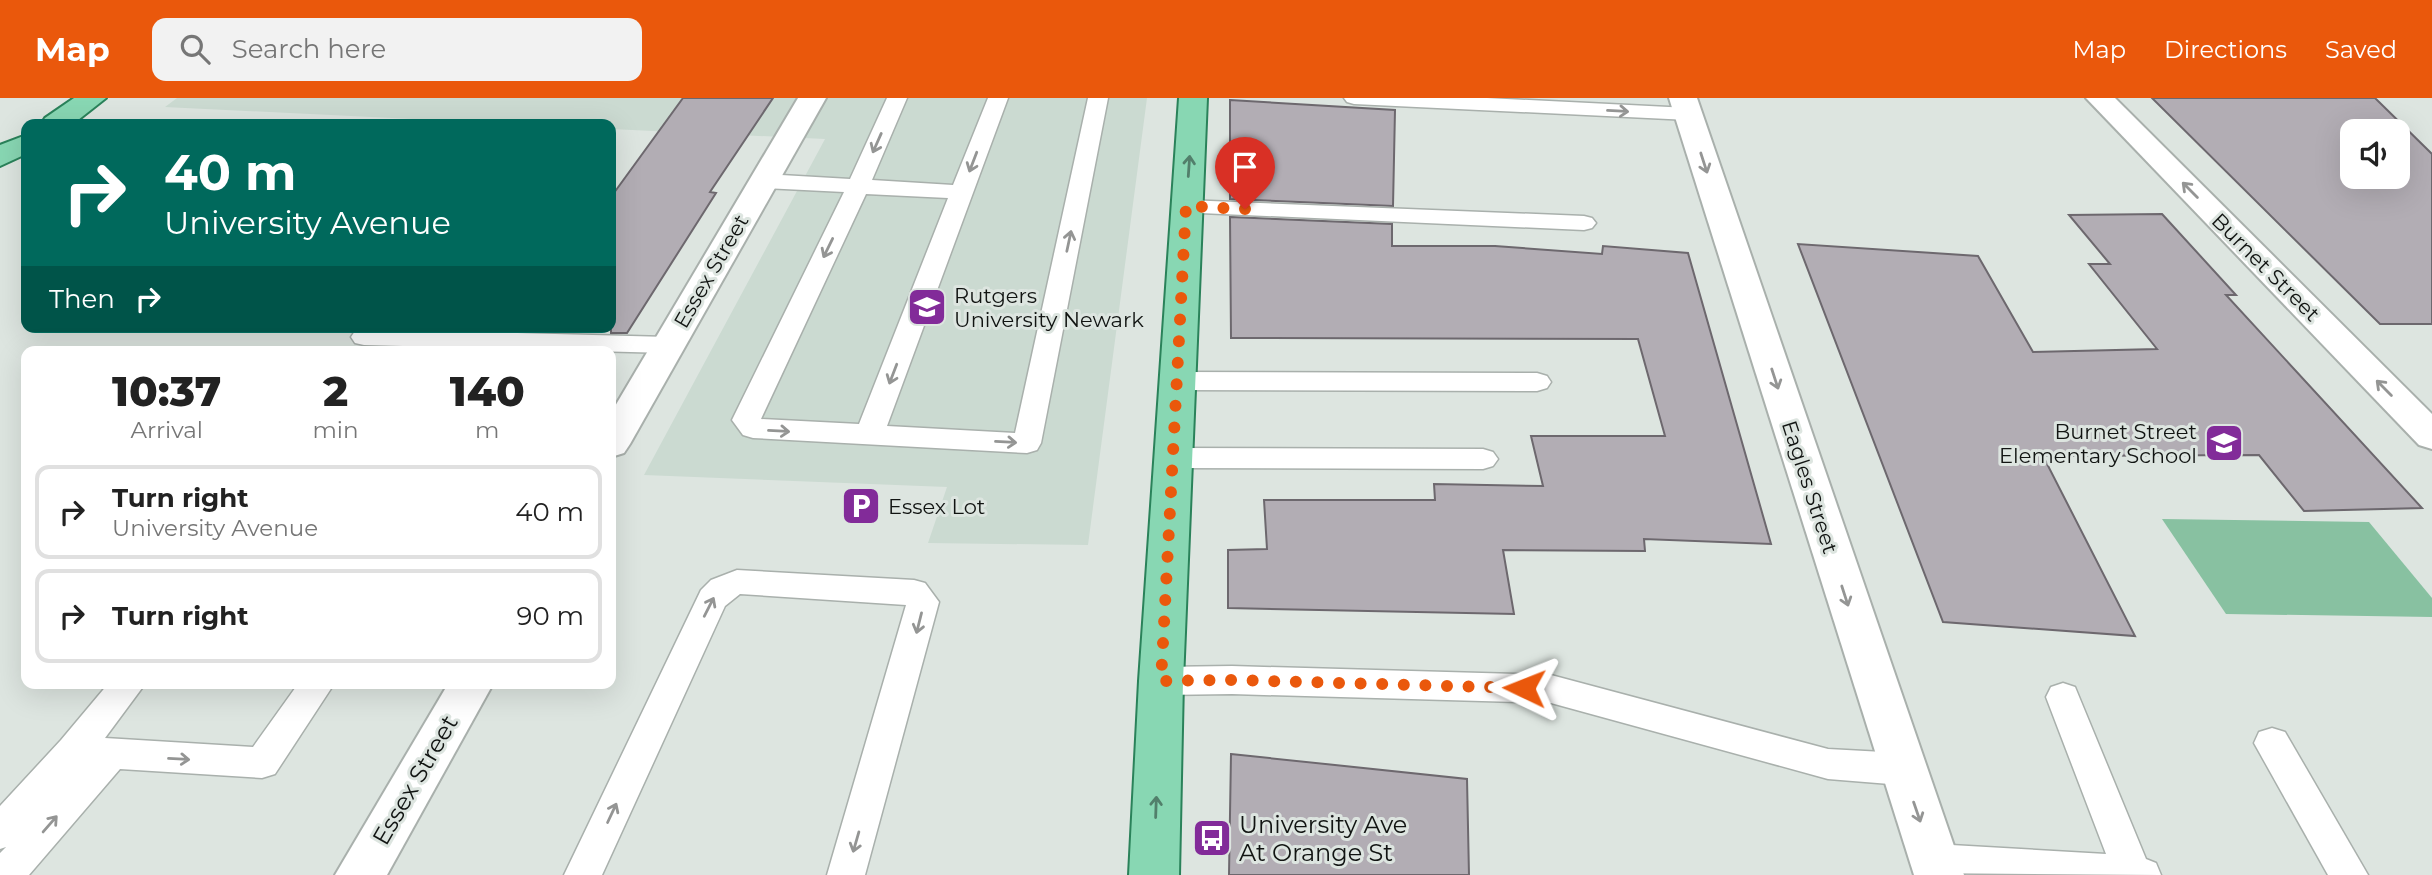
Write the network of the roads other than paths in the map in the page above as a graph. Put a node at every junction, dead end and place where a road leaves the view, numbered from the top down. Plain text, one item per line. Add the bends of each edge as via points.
1 (92, 98) edge
2 (812, 98) edge
3 (897, 98) edge
4 (998, 98) edge
5 (1098, 98) edge
6 (1193, 98) edge
7 (1354, 98) edge
8 (2099, 98) edge
9 (1686, 106) edge
10 (62, 119) edge
11 (21, 146) edge
12 (0, 157) edge
13 (764, 181) junction
14 (858, 187) junction
15 (962, 192) junction
16 (1186, 206) junction
17 (1584, 223) dead end
18 (364, 337) dead end
19 (668, 345) junction
20 (1178, 381) junction
21 (1537, 382) dead end
22 (616, 435) edge
23 (869, 435) junction
24 (2432, 436) edge
25 (1174, 458) junction
26 (1483, 459) dead end
27 (1161, 681) junction
28 (124, 689) edge
29 (314, 689) edge
30 (468, 689) edge
31 (2063, 697) dead end
32 (2272, 743) dead end
33 (74, 751) junction
34 (110, 755) junction
35 (1902, 769) junction
36 (0, 832) edge
37 (1937, 868) edge
38 (5, 875) edge
39 (360, 875) edge
40 (583, 875) edge
41 (846, 875) edge
42 (1154, 875) edge
43 (2133, 875) edge
44 (2142, 875) edge
45 (2349, 875) edge

1 - 10 main road
2 - 13 street, Essex Street
3 -> 14 lane
4 -> 15 lane
23 -> 5 lane via 1027,443
16 -> 6 main road
7 -> 9 lane
24 -> 8 street, Burnet Street
9 -> 35 street, Eagles Street
11 - 12 main road
13 - 14 lane
13 - 19 street, Essex Street
14 - 15 lane
14 -> 23 lane via 746,421 758,430
15 -> 23 lane
16 - 17 lane
16 - 20 main road
18 - 19 lane
19 - 22 street, Essex Street
20 - 21 lane
20 - 25 main road
25 - 26 lane
25 - 27 main road
27 - 35 lane via 1551,689 1828,764
42 -> 27 main road
28 - 33 lane
34 -> 29 lane via 262,763
30 - 39 street, Essex Street
31 - 43 lane
32 - 45 lane
33 - 34 lane
33 - 36 lane
38 -> 34 lane
35 -> 37 street, Eagles Street
37 - 43 lane via 2058,867
40 -> 41 lane via 712,599 737,582 914,592 923,602
43 - 44 lane

